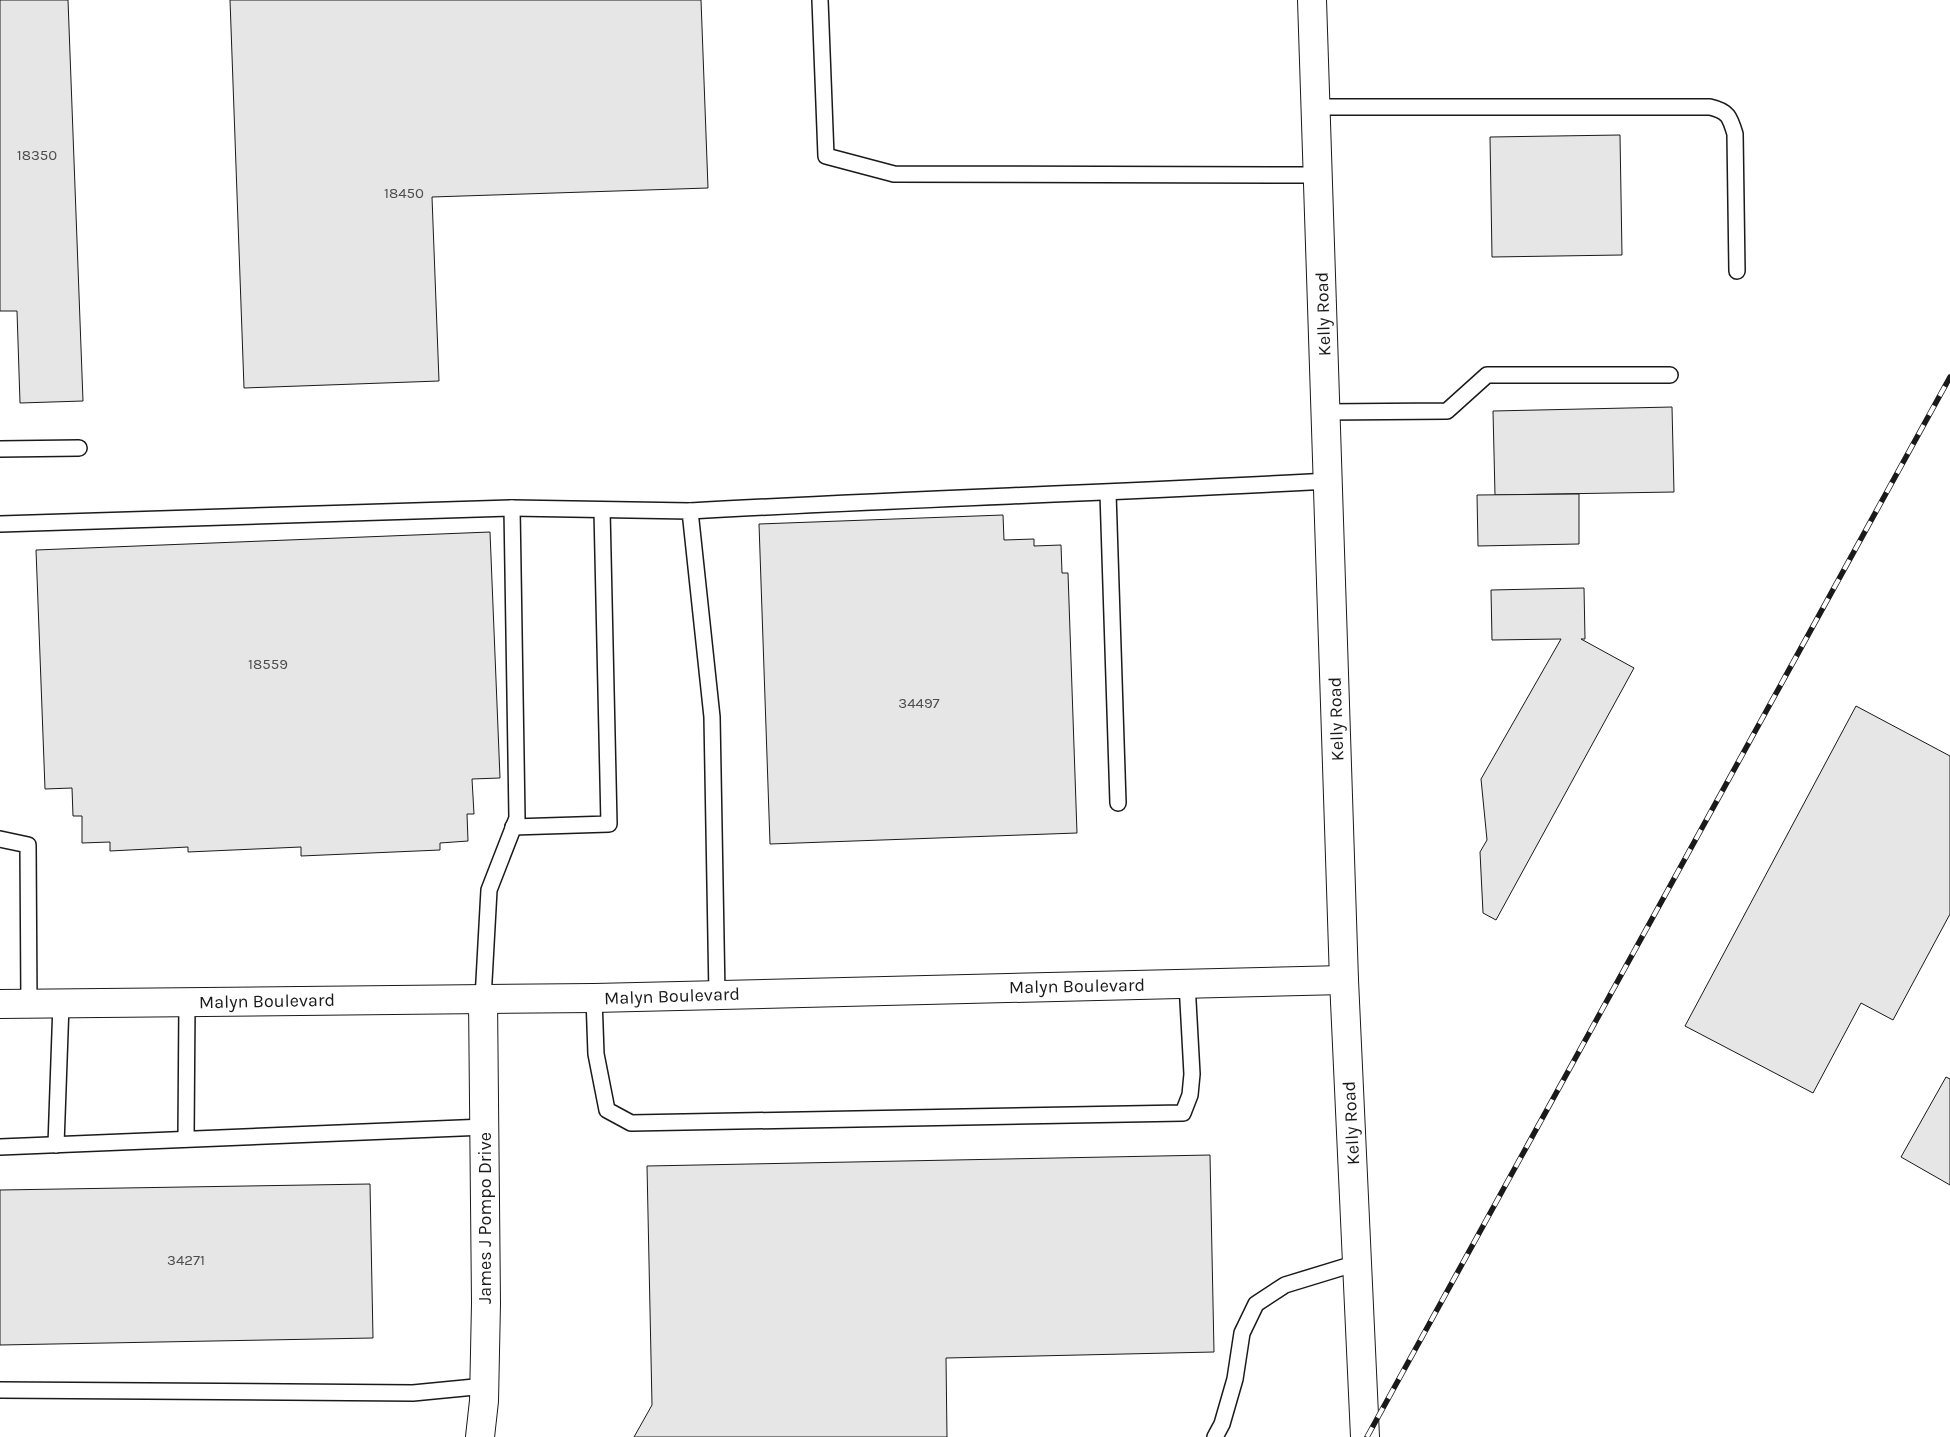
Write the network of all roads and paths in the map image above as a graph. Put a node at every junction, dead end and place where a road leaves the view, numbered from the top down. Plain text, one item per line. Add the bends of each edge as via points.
1 (820, 0) edge
2 (1312, 0) edge
3 (1316, 107) junction
4 (1318, 175) junction
5 (1737, 271) dead end
6 (1670, 375) dead end
7 (1326, 412) junction
8 (79, 448) dead end
9 (0, 449) edge
10 (1328, 481) junction
11 (1108, 492) junction
12 (512, 508) junction
13 (602, 510) junction
14 (690, 511) junction
15 (0, 524) edge
16 (1118, 803) dead end
17 (513, 827) junction
18 (0, 839) edge
19 (1344, 980) junction
20 (1187, 983) junction
21 (718, 995) junction
22 (594, 998) junction
23 (483, 999) junction
24 (187, 1002) junction
25 (0, 1004) edge
26 (30, 1004) junction
27 (61, 1004) junction
28 (485, 1127) junction
29 (186, 1139) junction
30 (56, 1145) junction
31 (0, 1147) edge
32 (1357, 1263) junction
33 (485, 1386) junction
34 (0, 1390) edge
35 (480, 1437) edge
36 (1214, 1437) edge
37 (1365, 1437) edge

1 - 4 lane via 826,156 894,174
2 - 3 street, Kelly Road
3 - 4 street, Kelly Road
3 - 5 lane via 1710,106 1723,110 1735,134
4 - 7 street, Kelly Road
6 - 7 lane via 1487,375 1447,411
7 - 10 street, Kelly Road
8 - 9 lane
10 - 11 lane
10 - 19 street, Kelly Road
11 - 14 lane
11 - 16 lane
12 - 13 lane
12 - 15 lane
12 - 17 lane via 517,818
13 - 14 lane
13 - 17 lane via 609,824
14 - 21 lane via 712,717
17 - 23 lane via 489,890
18 - 26 lane via 28,845
19 - 20 street, Malyn Boulevard
19 - 32 street, Kelly Road
20 - 21 street, Malyn Boulevard
20 - 22 lane via 1192,1074 1190,1095 1183,1113 631,1123 607,1110 596,1054
21 - 22 street, Malyn Boulevard
22 - 23 street, Malyn Boulevard
23 - 24 street, Malyn Boulevard
23 - 28 street, James J Pompo Drive
24 - 27 street, Malyn Boulevard
24 - 29 lane
25 - 26 street, Malyn Boulevard
26 - 27 street, Malyn Boulevard
27 - 30 lane
28 - 29 lane
28 - 33 street, James J Pompo Drive
29 - 30 lane
30 - 31 lane
32 - 36 lane via 1285,1285 1256,1304 1242,1333 1235,1379 1222,1424
32 - 37 street, Kelly Road
33 - 34 lane via 413,1393
33 - 35 street, James J Pompo Drive

